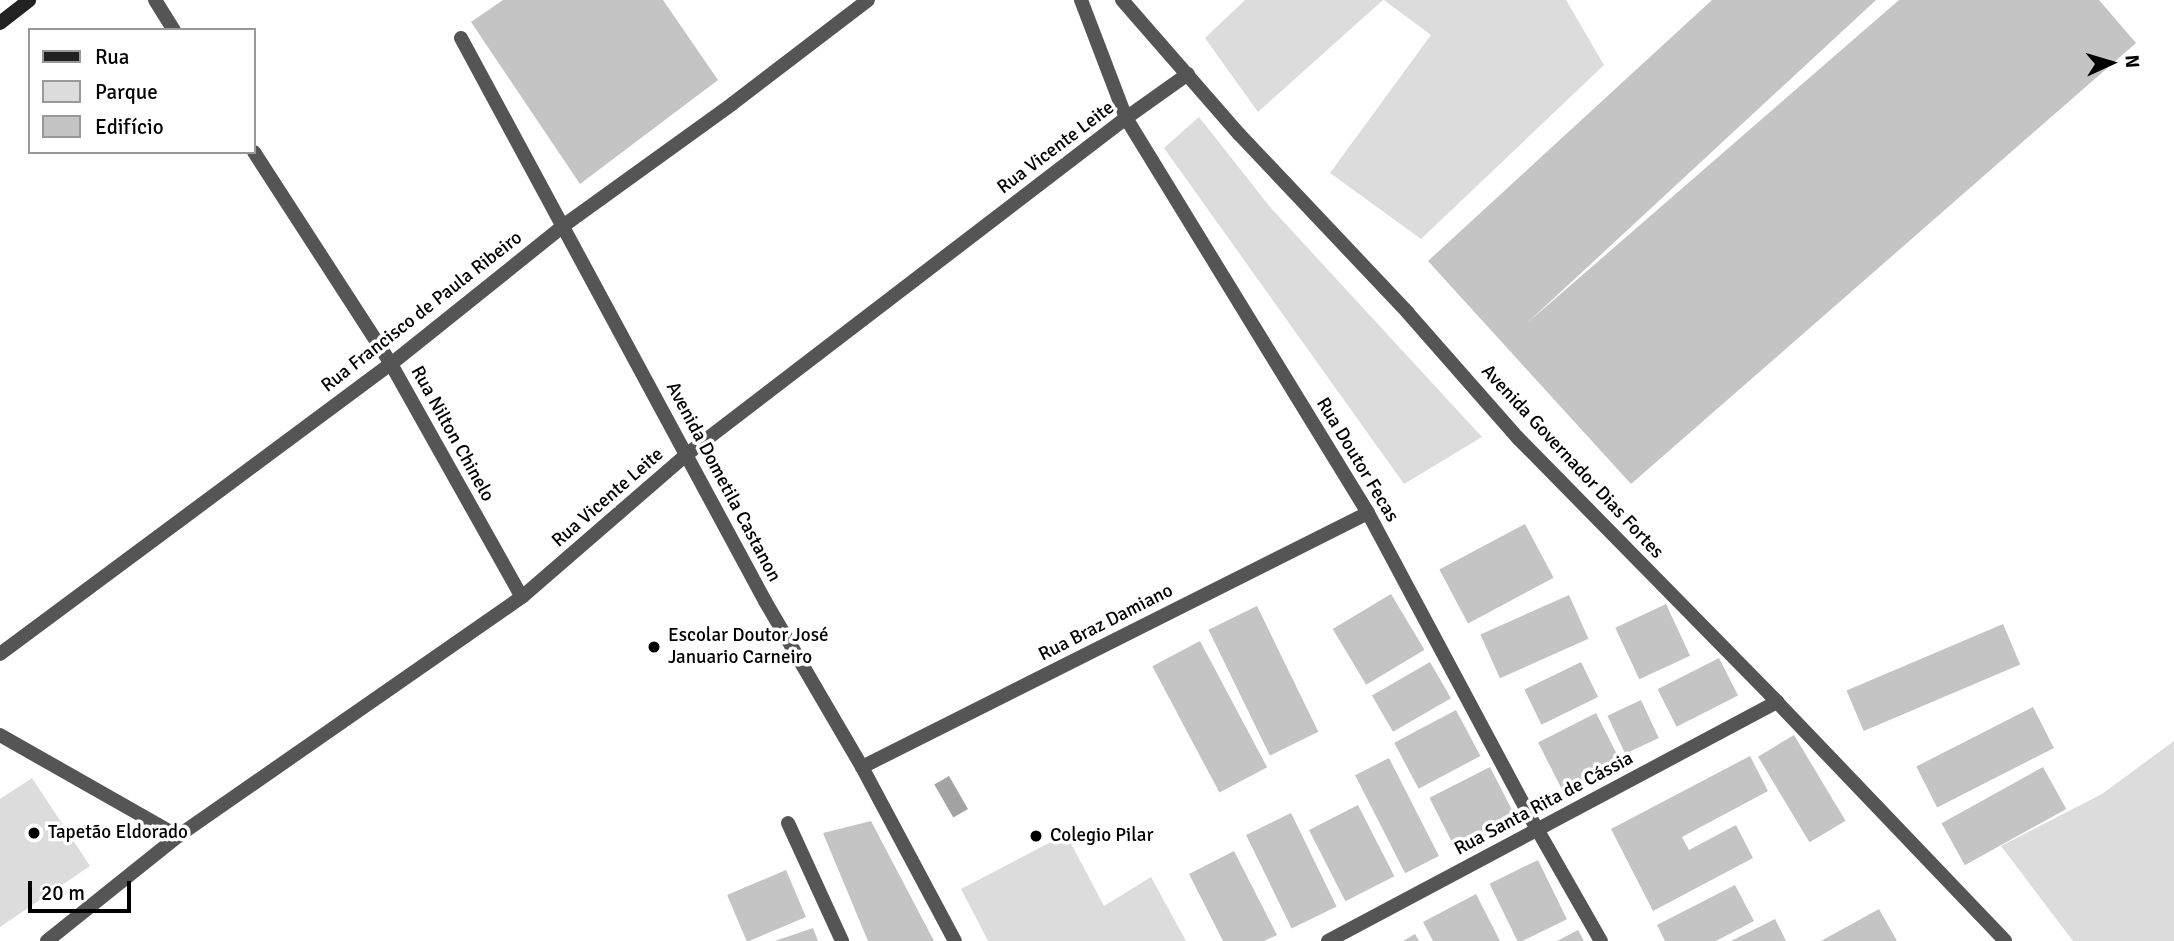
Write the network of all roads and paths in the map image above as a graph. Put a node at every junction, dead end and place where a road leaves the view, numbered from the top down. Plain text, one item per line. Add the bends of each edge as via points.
1 (29, 0) edge
2 (155, 0) edge
3 (868, 0) edge
4 (1081, 0) edge
5 (1122, 0) edge
6 (0, 23) edge
7 (173, 28) edge
8 (461, 38) dead end
9 (1188, 75) junction
10 (1126, 118) junction
11 (255, 154) edge
12 (563, 226) junction
13 (391, 364) junction
14 (686, 455) junction
15 (1368, 513) junction
16 (522, 597) junction
17 (0, 654) edge
18 (1777, 702) junction
19 (0, 735) edge
20 (862, 767) junction
21 (788, 823) dead end
22 (1537, 829) junction
23 (178, 836) junction
24 (47, 941) edge
25 (842, 941) edge
26 (955, 941) edge
27 (1328, 941) edge
28 (1601, 941) edge
29 (2005, 941) edge

1 - 6 street
2 - 7 street
3 - 12 street, Rua Francisco de Paula Ribeiro
4 - 10 street, Rua Doutor Fecas
5 - 9 street, Avenida Governador Dias Fortes
8 - 12 street, Avenida Dometila Castanon
9 - 10 street, Rua Vicente Leite
9 - 18 street, Avenida Governador Dias Fortes via 1518,438
10 - 14 street, Rua Vicente Leite
10 - 15 street, Rua Doutor Fecas
11 - 13 street, Rua Nilton Chinelo
12 - 13 street, Rua Francisco de Paula Ribeiro
12 - 14 street, Avenida Dometila Castanon
13 - 16 street, Rua Nilton Chinelo
13 - 17 street, Rua Francisco de Paula Ribeiro
14 - 16 street, Rua Vicente Leite
14 - 20 street, Avenida Dometila Castanon
15 - 20 street, Rua Braz Damiano
15 - 22 street, Rua Doutor Fecas
16 - 23 street, Rua Vicente Leite
18 - 22 street, Rua Santa Rita de Cássia
18 - 29 street, Avenida Governador Dias Fortes
19 - 23 street
20 - 26 street, Avenida Dometila Castanon
21 - 25 street
22 - 27 street, Rua Santa Rita de Cássia
22 - 28 street, Rua Doutor Fecas
23 - 24 street, Rua Vicente Leite

